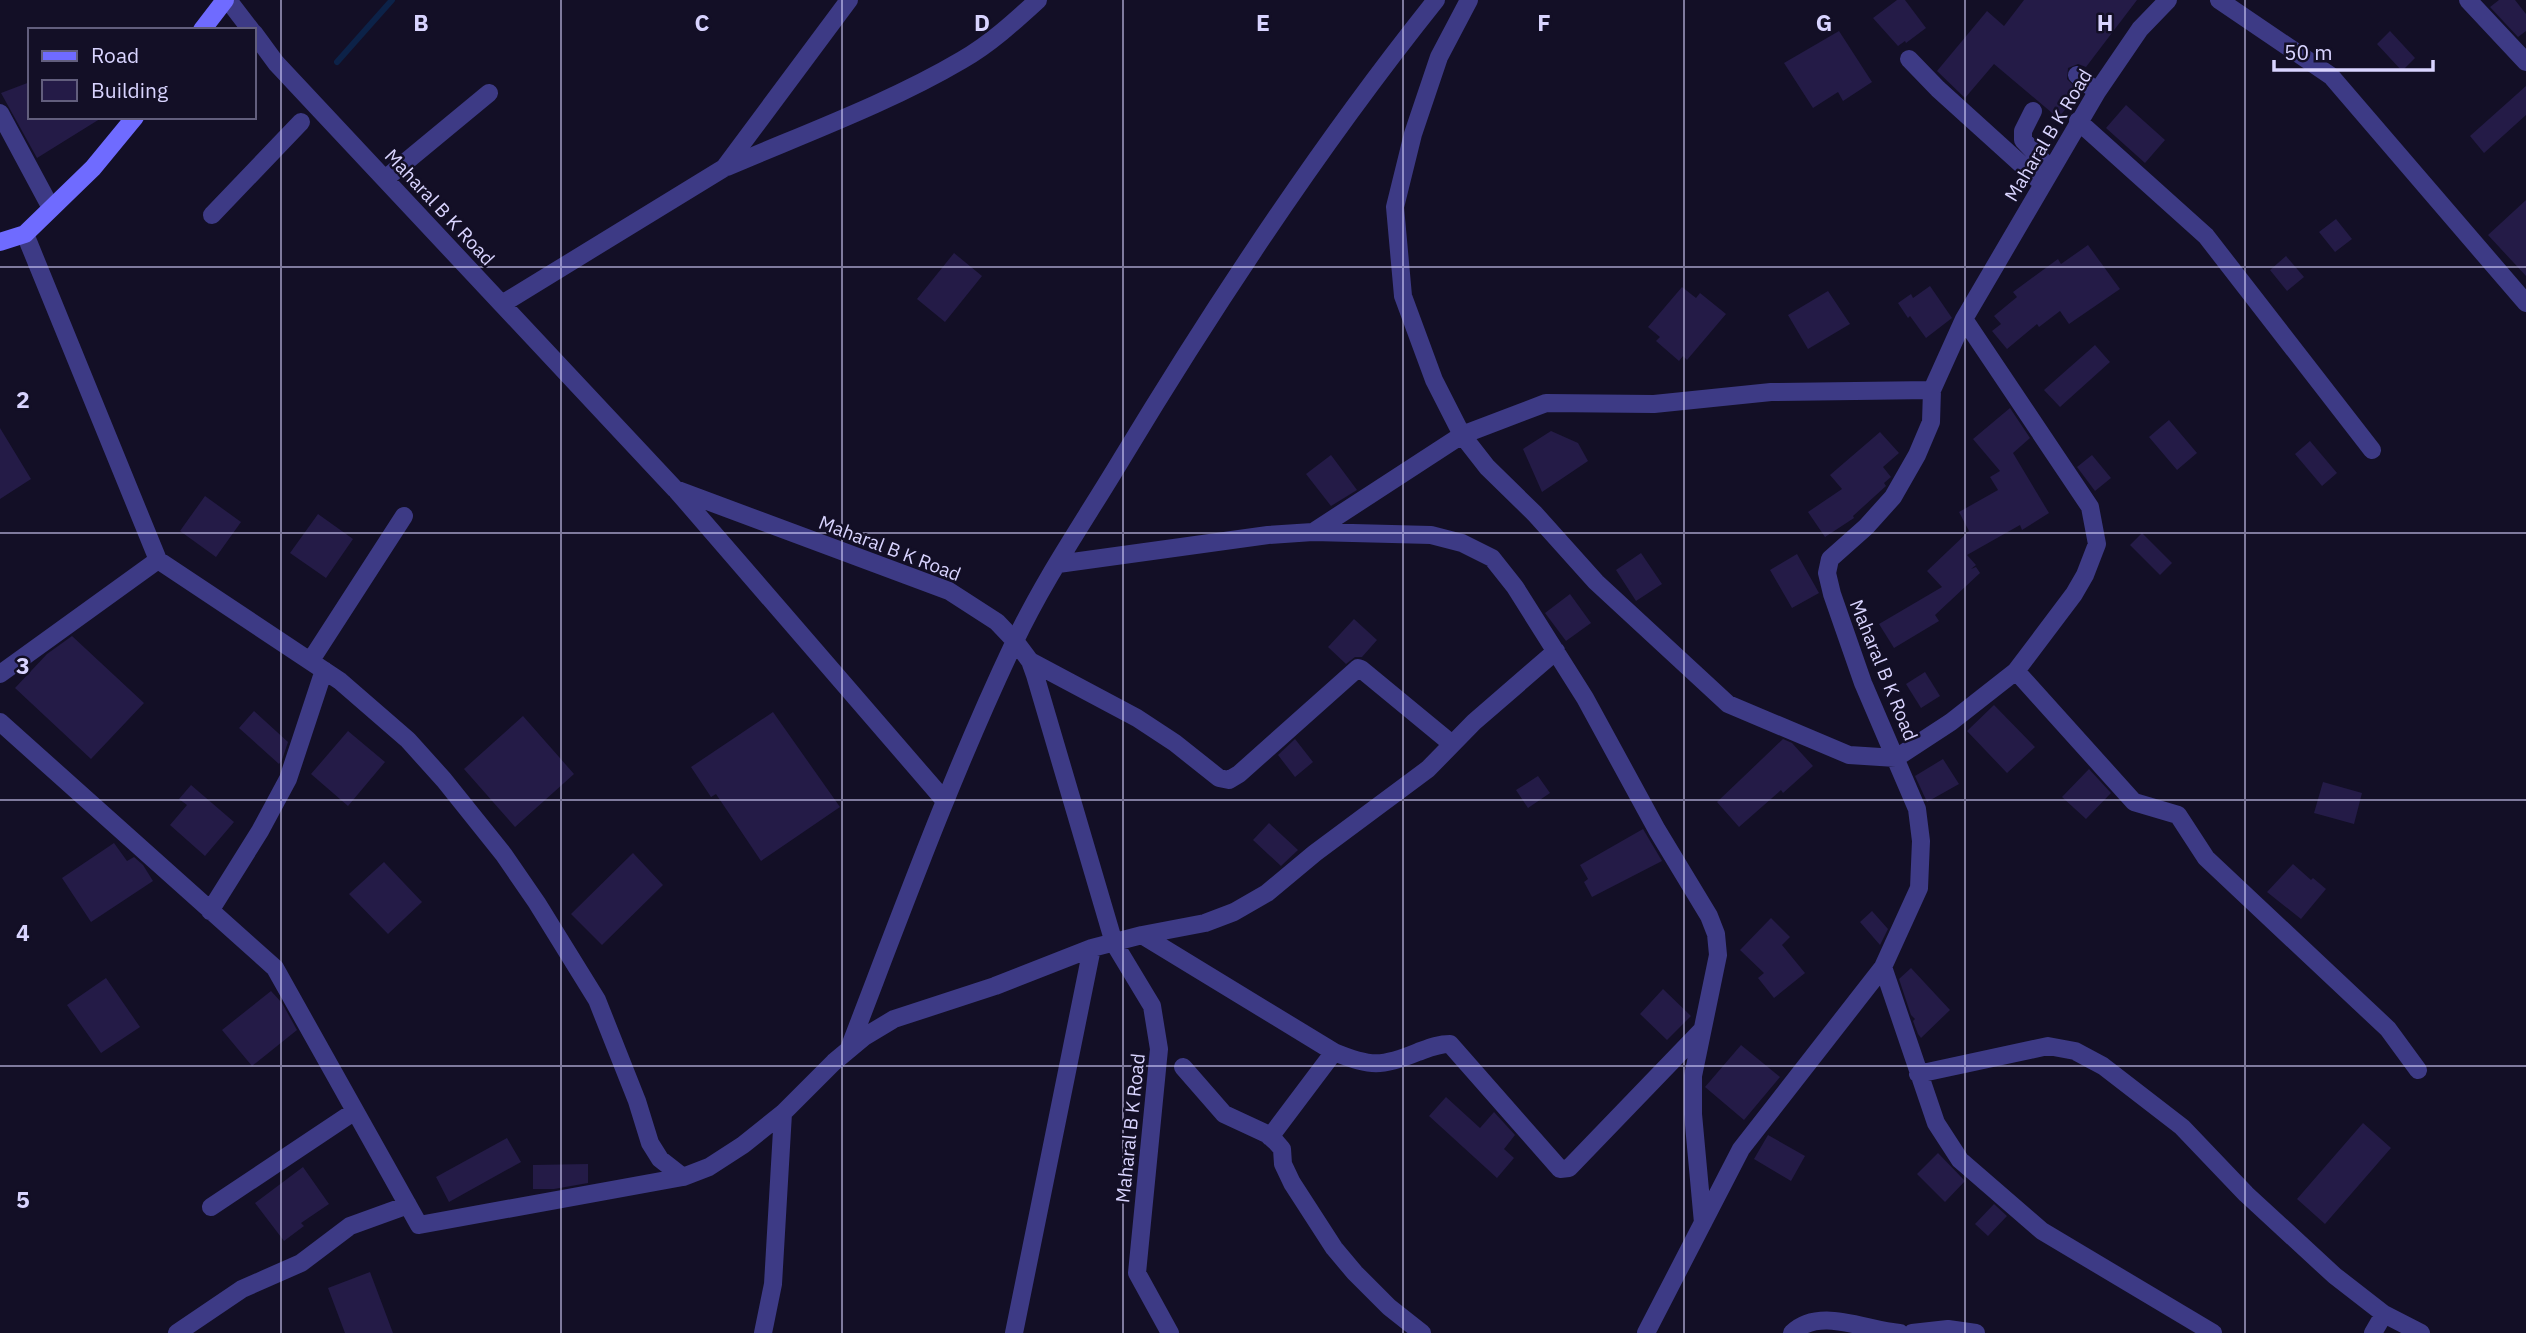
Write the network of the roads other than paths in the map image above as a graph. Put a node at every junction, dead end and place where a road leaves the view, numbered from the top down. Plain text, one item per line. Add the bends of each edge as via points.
1 (226, 0) edge
2 (849, 0) edge
3 (1038, 0) edge
4 (1436, 0) edge
5 (1469, 0) edge
6 (2168, 0) edge
7 (2219, 0) edge
8 (2468, 0) edge
9 (204, 28) edge
10 (249, 28) edge
11 (256, 37) edge
12 (1909, 58) dead end
13 (2526, 62) edge
14 (2077, 75) dead end
15 (2096, 92) junction
16 (489, 93) dead end
17 (2033, 111) dead end
18 (0, 113) edge
19 (133, 119) edge
20 (2078, 121) junction
21 (301, 122) dead end
22 (724, 168) junction
23 (2047, 177) junction
24 (386, 179) junction
25 (51, 208) junction
26 (212, 215) dead end
27 (25, 234) junction
28 (0, 242) edge
29 (2526, 303) edge
30 (502, 304) junction
31 (1964, 319) junction
32 (1932, 390) junction
33 (1462, 435) junction
34 (2372, 450) dead end
35 (675, 489) junction
36 (404, 516) dead end
37 (1313, 531) junction
38 (159, 560) junction
39 (1058, 564) junction
40 (1015, 641) junction
41 (1556, 651) junction
42 (1030, 661) junction
43 (317, 665) junction
44 (2016, 671) junction
45 (0, 674) edge
46 (0, 722) edge
47 (1452, 744) junction
48 (1896, 758) junction
49 (945, 801) junction
50 (210, 911) junction
51 (1142, 935) junction
52 (1114, 943) junction
53 (1091, 948) junction
54 (1883, 967) junction
55 (1703, 1030) junction
56 (849, 1050) junction
57 (1334, 1052) junction
58 (1183, 1066) dead end
59 (2418, 1070) dead end
60 (1918, 1074) junction
61 (355, 1111) junction
62 (783, 1113) junction
63 (1270, 1137) junction
64 (683, 1177) junction
65 (408, 1205) junction
66 (211, 1207) dead end
67 (1703, 1223) junction
68 (2384, 1314) junction
69 (177, 1333) edge
70 (763, 1333) edge
71 (1014, 1333) edge
72 (1170, 1333) edge
73 (1422, 1333) edge
74 (1646, 1333) edge
75 (1792, 1333) edge
76 (1900, 1333) edge
77 (1912, 1333) edge
78 (1976, 1333) edge
79 (2213, 1333) edge
80 (2373, 1333) edge
81 (2421, 1333) edge

1 - 9 street
1 - 10 street, Maharal B K Road
2 - 22 street
3 - 22 street via 964,60 913,87
4 - 39 street via 1369,83 1287,202 1160,395
5 - 33 street via 1439,57 1395,208 1403,296 1434,380
6 - 15 street, Maharal B K Road via 2140,29
7 - 29 street via 2331,76
8 - 13 street
11 - 24 street, Maharal B K Road
12 - 23 street via 1938,89
14 - 15 street
15 - 20 street, Maharal B K Road
16 - 24 street
17 - 23 street via 2023,131 2024,140
18 - 25 street
19 - 25 street via 93,168
20 - 23 street, Maharal B K Road
20 - 34 street via 2206,236
21 - 26 street
22 - 30 street
23 - 31 street, Maharal B K Road
24 - 30 street, Maharal B K Road
25 - 27 street
27 - 28 street
27 - 38 street
30 - 35 street, Maharal B K Road
31 - 32 street, Maharal B K Road
31 - 44 street via 2090,507 2097,544 2074,594
32 - 33 street via 1771,392 1654,404 1546,404
32 - 48 street, Maharal B K Road via 1931,422 1893,497 1830,559 1827,573 1863,683
33 - 37 street
33 - 48 street via 1596,582 1728,704 1849,755
35 - 40 street, Maharal B K Road via 949,591 998,622
35 - 49 street
36 - 43 street
37 - 39 street
37 - 41 street via 1431,535 1462,543 1492,558
38 - 43 street
38 - 45 street
39 - 40 street
40 - 42 street, Maharal B K Road
40 - 49 street
41 - 47 street
41 - 55 street via 1713,925 1718,955
42 - 47 street via 1137,718 1219,778 1229,780 1358,668
42 - 52 street, Maharal B K Road
43 - 50 street via 288,779
43 - 64 street via 408,740 504,855 597,1000 650,1143
44 - 48 street
44 - 59 street via 2134,802 2178,815 2206,858 2388,1029
46 - 50 street
47 - 51 street via 1428,769 1267,893 1205,923
48 - 54 street, Maharal B K Road via 1917,810 1919,888
49 - 56 street
50 - 61 street via 275,968
51 - 52 street
51 - 57 street
52 - 53 street
52 - 72 street, Maharal B K Road via 1152,1006 1159,1049 1137,1273
53 - 56 street via 894,1019
53 - 71 street
54 - 60 street
54 - 67 street, Maharal B K Road via 1741,1149
55 - 57 street via 1564,1169 1554,1164 1450,1044 1391,1063 1360,1063
55 - 67 street via 1693,1076
56 - 62 street
57 - 63 street
58 - 63 street via 1224,1114
60 - 68 street via 2048,1046 2074,1051 2103,1066 2182,1126 2246,1194
60 - 79 street via 1936,1123 1960,1160 2042,1231
61 - 65 street
61 - 66 street
62 - 64 street via 709,1167
62 - 70 street via 773,1284
63 - 73 street via 1282,1149 1286,1172 1334,1248
64 - 65 street via 419,1225
65 - 69 street via 350,1226 301,1264 242,1289
67 - 74 street, Maharal B K Road
68 - 80 street
68 - 81 street
75 - 76 street via 1807,1323 1825,1320
77 - 78 street via 1948,1329

